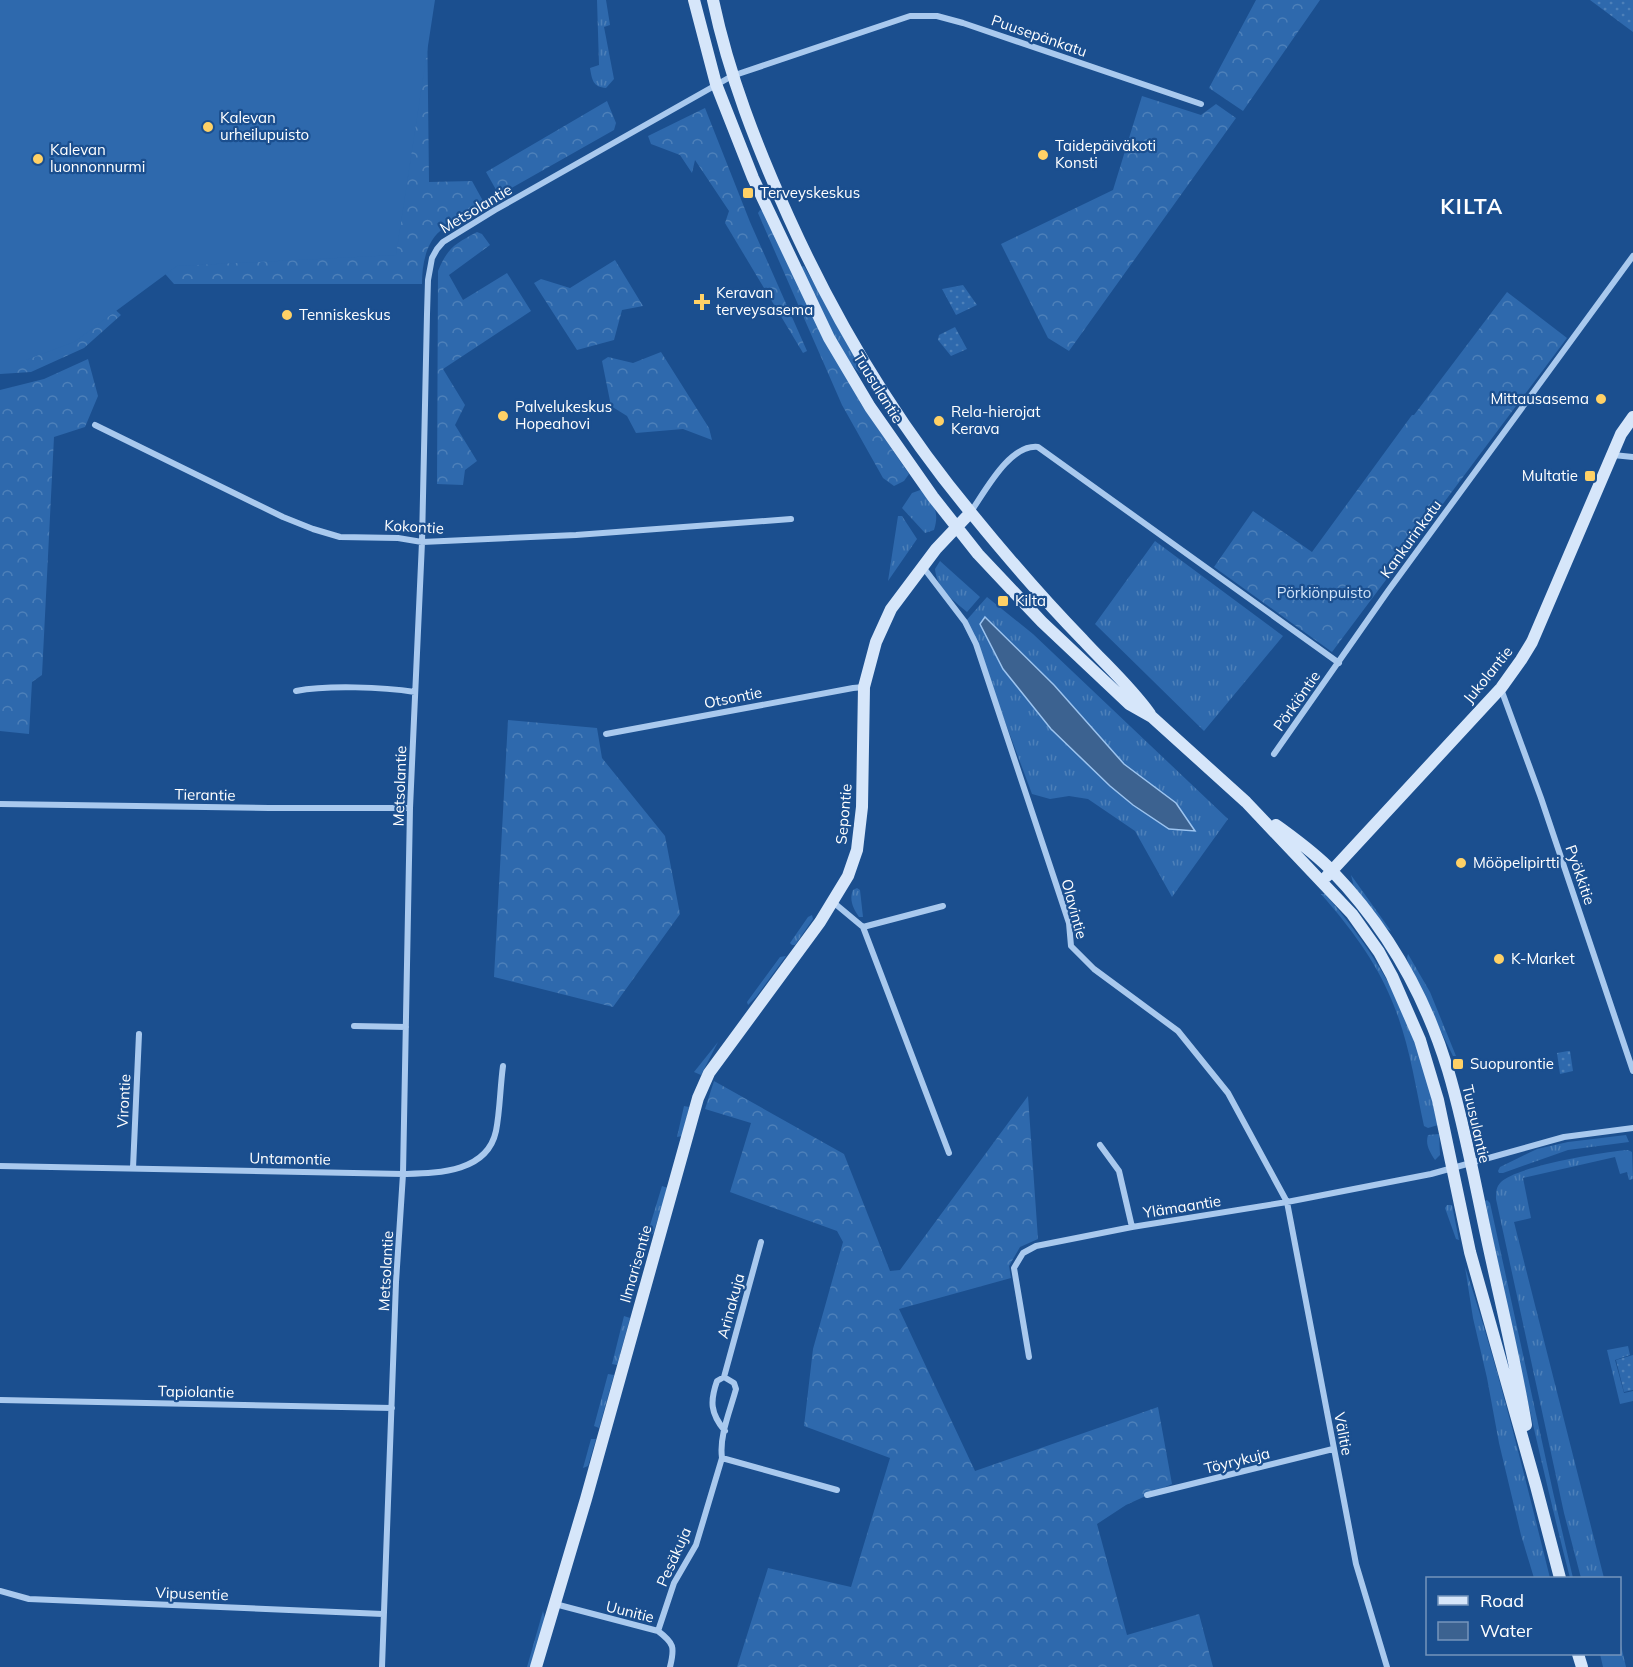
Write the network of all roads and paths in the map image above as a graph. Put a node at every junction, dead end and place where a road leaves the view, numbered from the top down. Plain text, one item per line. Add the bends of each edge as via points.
1 (694, 0) edge
2 (713, 0) edge
3 (732, 76) junction
4 (716, 84) junction
5 (1201, 104) dead end
6 (1633, 256) edge
7 (1633, 417) edge
8 (95, 425) dead end
9 (1611, 455) junction
10 (1633, 457) edge
11 (970, 513) junction
12 (791, 519) dead end
13 (956, 528) junction
14 (422, 542) junction
15 (923, 567) junction
16 (1339, 663) junction
17 (864, 687) junction
18 (1501, 688) junction
19 (296, 691) dead end
20 (415, 692) junction
21 (1152, 717) junction
22 (606, 734) dead end
23 (1274, 754) dead end
24 (1246, 802) junction
25 (0, 804) edge
26 (410, 808) junction
27 (1332, 870) junction
28 (1322, 881) junction
29 (833, 902) junction
30 (943, 906) dead end
31 (863, 927) junction
32 (354, 1026) dead end
33 (406, 1028) junction
34 (139, 1034) dead end
35 (502, 1066) dead end
36 (1633, 1071) edge
37 (1633, 1128) edge
38 (1100, 1144) dead end
39 (949, 1153) dead end
40 (1469, 1163) junction
41 (0, 1166) edge
42 (133, 1168) junction
43 (1452, 1168) junction
44 (403, 1173) junction
45 (1287, 1203) junction
46 (1132, 1227) junction
47 (760, 1242) dead end
48 (1029, 1357) dead end
49 (724, 1377) junction
50 (0, 1400) edge
51 (392, 1408) junction
52 (725, 1431) junction
53 (1334, 1449) junction
54 (722, 1458) junction
55 (1536, 1486) junction
56 (837, 1490) dead end
57 (1147, 1495) dead end
58 (1560, 1577) edge
59 (0, 1591) edge
60 (555, 1604) junction
61 (383, 1614) junction
62 (658, 1631) junction
63 (382, 1667) edge
64 (536, 1667) edge
65 (670, 1667) edge
66 (1387, 1667) edge

1 - 4 main road, Tuusulantie
2 - 3 main road, Tuusulantie
3 - 4 street, Metsolantie
3 - 5 street, Puusepänkatu via 921,15 937,16
3 - 11 main road, Tuusulantie via 774,185 847,333 894,409
4 - 13 main road, Tuusulantie via 753,178 830,338 870,406
4 - 14 street, Metsolantie via 495,210 437,249 428,280
6 - 16 street, Kankurinkatu
7 - 9 main road, Jukolantie
8 - 14 street, Kokontie via 313,529 340,537
9 - 10 street
9 - 18 main road, Jukolantie via 1532,642
11 - 13 main road, Sepontie
11 - 16 street via 1008,459 1024,448 1038,447
11 - 21 main road, Tuusulantie
12 - 14 street, Kokontie
13 - 15 main road, Sepontie
13 - 21 main road, Tuusulantie via 1042,622 1130,704
14 - 20 street, Metsolantie
15 - 17 main road, Sepontie via 883,625
15 - 45 street, Olavintie via 965,622 976,644 1069,923 1071,946 1094,969 1178,1030 1228,1093
16 - 23 street, Pörkiöntie
17 - 22 street, Otsontie
17 - 29 main road, Sepontie via 862,807 857,850
18 - 27 main road, Jukolantie
18 - 36 street, Pyökkitie
19 - 20 street via 311,688
20 - 26 street, Metsolantie
21 - 24 main road, Tuusulantie
24 - 27 main road, Tuusulantie
24 - 28 main road, Tuusulantie
25 - 26 street, Tierantie
26 - 33 street, Metsolantie
27 - 28 main road, Jukolantie
27 - 40 main road, Tuusulantie via 1392,945 1421,999 1448,1069
28 - 43 main road, Tuusulantie via 1379,952 1407,1006 1438,1100
29 - 31 street
29 - 60 main road, Ilmarisentie via 709,1073 698,1098
30 - 31 street
31 - 39 street
32 - 33 street
33 - 44 street, Metsolantie
34 - 42 street, Virontie
35 - 44 street, Untamontie via 496,1133 484,1154 465,1168
37 - 40 street via 1564,1137
38 - 46 street via 1119,1171
40 - 43 street
40 - 55 main road, Tuusulantie via 1519,1383
41 - 42 street, Untamontie
42 - 44 street, Untamontie
43 - 45 street, Ylämaantie
43 - 55 main road, Tuusulantie via 1470,1252
44 - 51 street, Metsolantie
45 - 46 street, Ylämaantie
45 - 53 street, Välitie
46 - 48 street, Ylämaantie via 1036,1246 1023,1253 1014,1268
47 - 49 street, Arinakuja
49 - 52 street, Pesäkuja via 736,1389
49 - 52 street via 717,1381 711,1399
50 - 51 street, Tapiolantie
51 - 61 street, Metsolantie
52 - 54 street, Pesäkuja via 720,1446
53 - 57 street, Töyrykuja
53 - 66 street, Välitie via 1356,1564
54 - 56 street
54 - 62 street, Pesäkuja via 696,1545 674,1583
55 - 58 main road, Tuusulantie
59 - 61 street, Vipusentie via 29,1599
60 - 62 street, Uunitie
60 - 64 main road, Ilmarisentie
61 - 63 street, Metsolantie
62 - 65 street, Uunitie via 669,1640 674,1652

